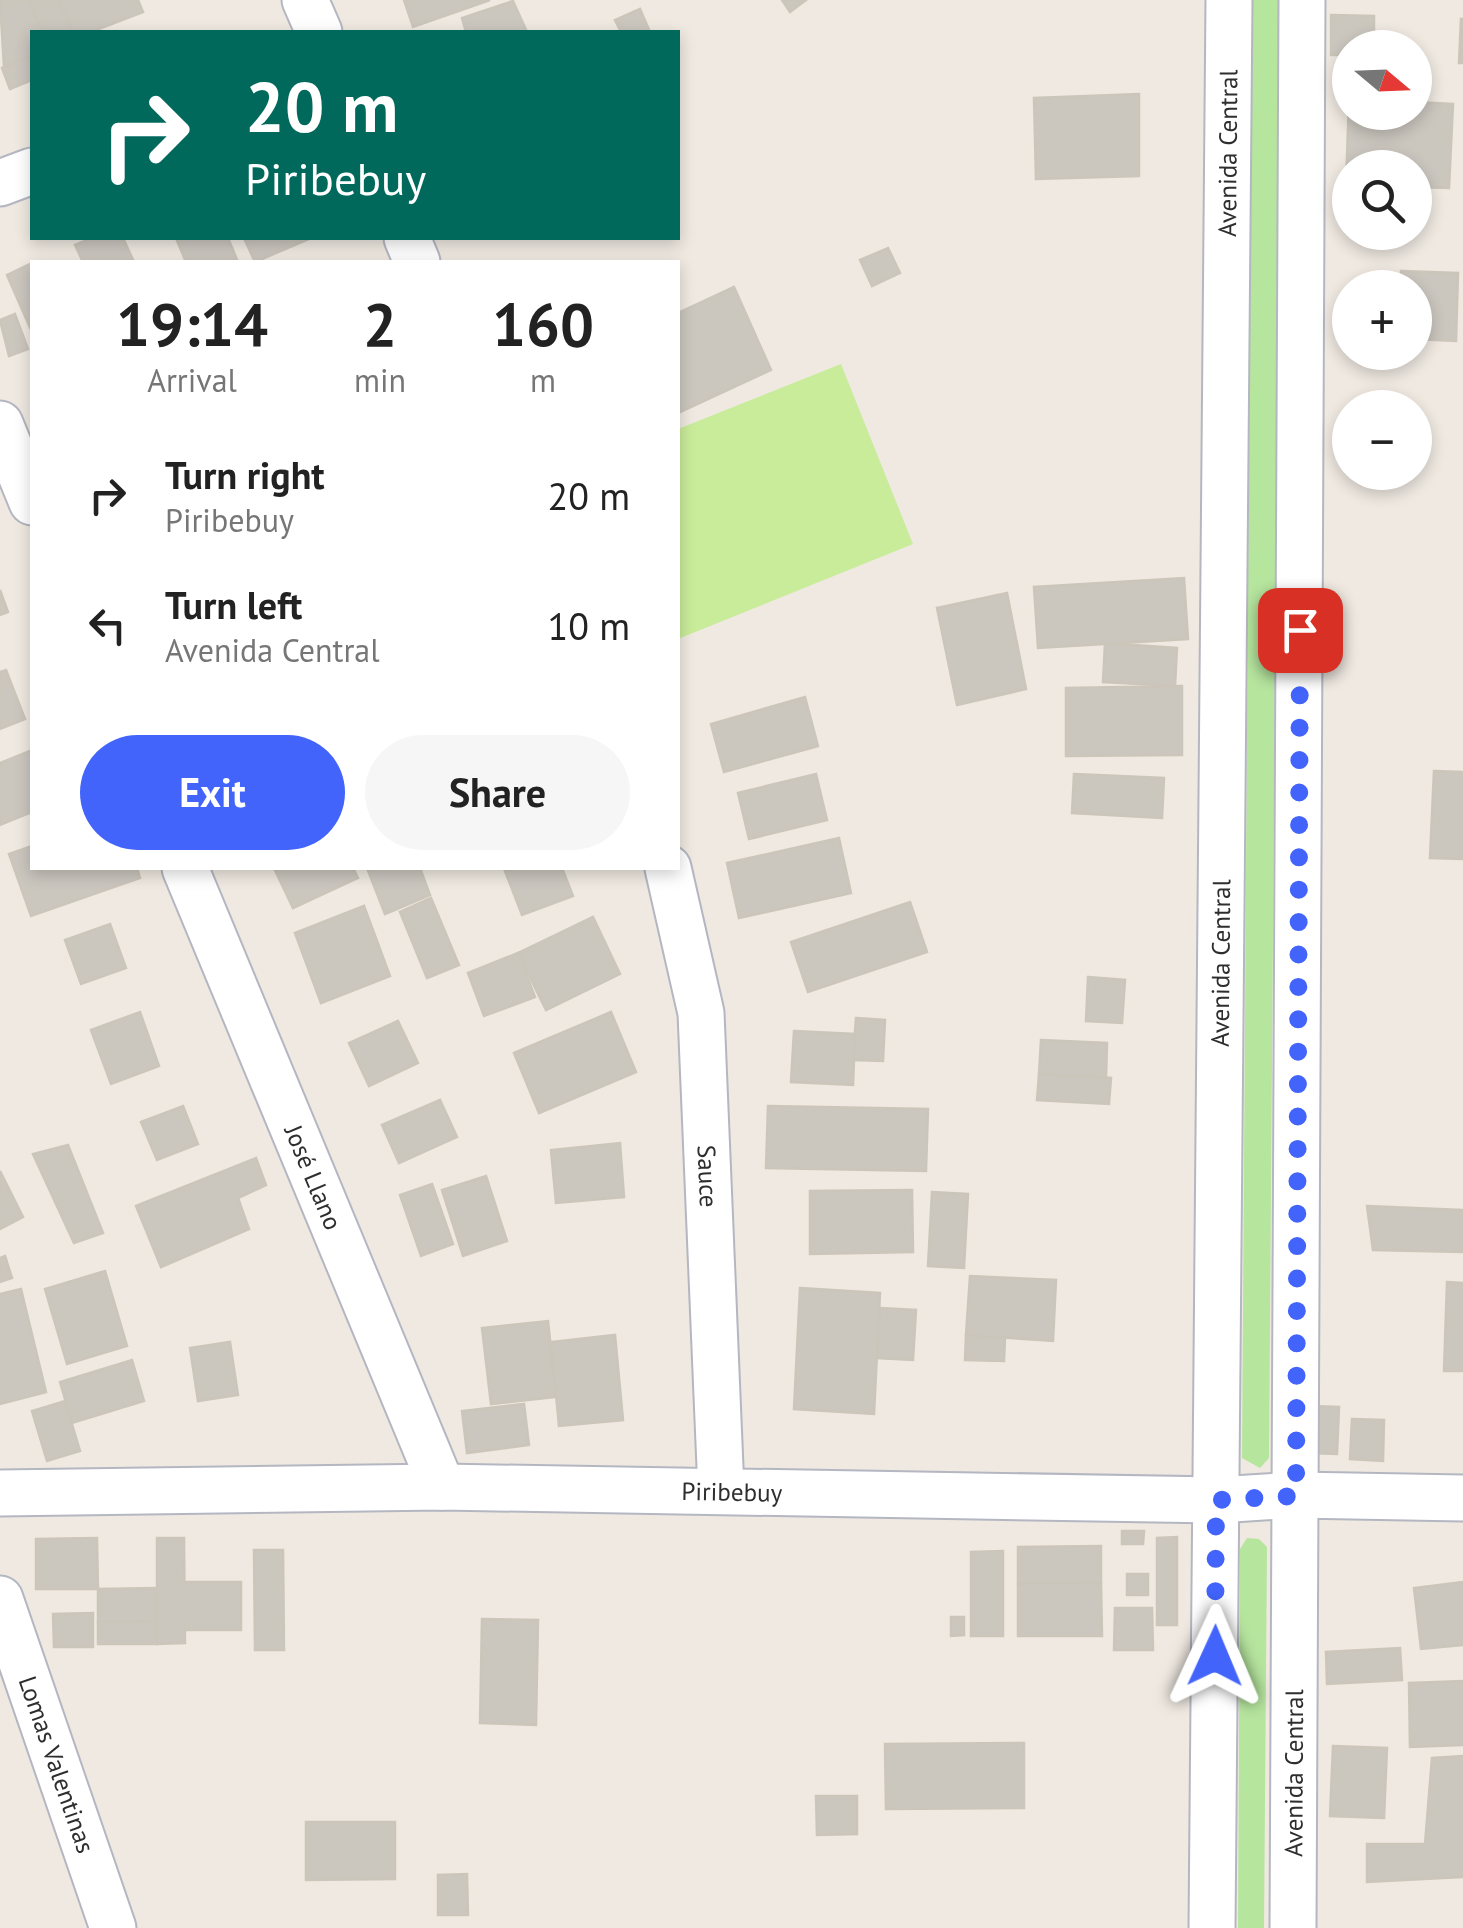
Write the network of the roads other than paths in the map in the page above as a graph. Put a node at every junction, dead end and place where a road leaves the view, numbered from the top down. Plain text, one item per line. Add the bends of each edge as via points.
1 (304, 0) edge
2 (1229, 0) edge
3 (1302, 0) edge
4 (317, 30) edge
5 (30, 172) edge
6 (0, 183) edge
7 (0, 424) edge
8 (30, 497) edge
9 (186, 870) edge
10 (668, 870) edge
11 (442, 1487) junction
12 (721, 1491) junction
13 (0, 1493) edge
14 (1296, 1496) junction
15 (1463, 1498) edge
16 (1216, 1500) junction
17 (0, 1599) edge
18 (113, 1928) edge
19 (1212, 1928) edge
20 (1293, 1928) edge

1 - 4 street
2 - 16 street, Avenida Central
3 - 14 street, Avenida Central
5 - 6 street
7 - 8 street
9 - 11 street, José Llano
10 - 12 street, Sauce via 701,1013
11 - 12 street, Piribebuy
11 - 13 street, Piribebuy
12 - 16 street, Piribebuy
14 - 15 street, Piribebuy
14 - 16 street, Piribebuy
14 - 20 street, Avenida Central
16 - 19 street, Avenida Central
17 - 18 street, Lomas Valentinas

